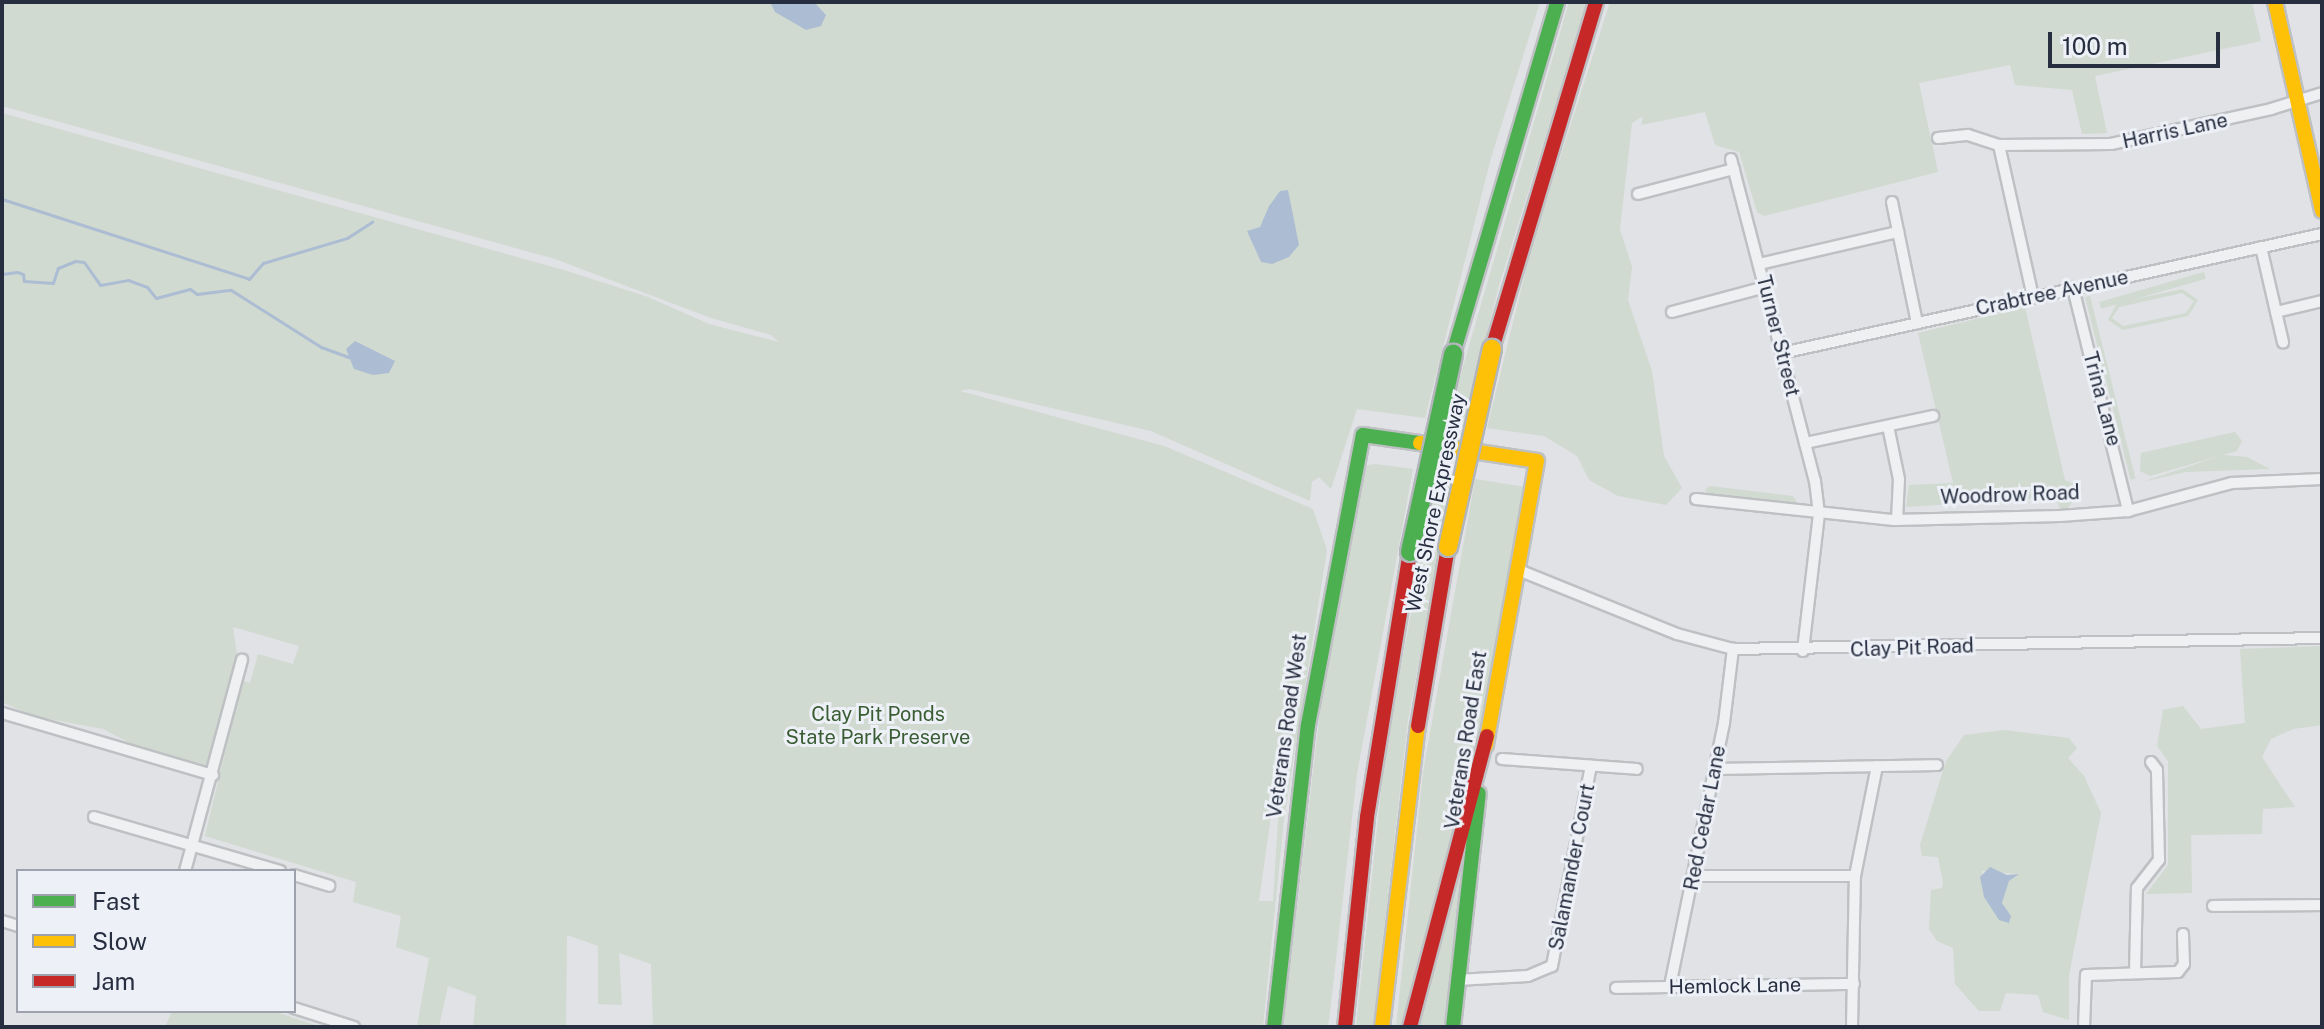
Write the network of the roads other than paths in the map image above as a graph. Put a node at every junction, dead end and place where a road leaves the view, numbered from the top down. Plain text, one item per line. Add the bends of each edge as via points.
1 (1557, 2) edge
2 (1596, 2) edge
3 (2275, 2) edge
4 (2322, 93) edge
5 (2299, 98) junction
6 (1938, 138) dead end
7 (1999, 145) junction
8 (1638, 194) dead end
9 (1892, 202) dead end
10 (2322, 211) edge
11 (1898, 232) junction
12 (2322, 234) edge
13 (2261, 247) junction
14 (1759, 264) junction
15 (1765, 287) junction
16 (2073, 288) junction
17 (2033, 297) junction
18 (2322, 301) edge
19 (1672, 312) dead end
20 (2276, 312) junction
21 (1917, 323) junction
22 (2283, 342) dead end
23 (1782, 353) junction
24 (1933, 416) dead end
25 (1888, 426) junction
26 (1363, 435) joint
27 (1805, 443) junction
28 (2322, 479) edge
29 (1696, 499) dead end
30 (2128, 511) junction
31 (1819, 514) junction
32 (1897, 520) junction
33 (1516, 569) junction
34 (2322, 638) edge
35 (1733, 649) junction
36 (1803, 651) junction
37 (242, 660) dead end
38 (2, 713) edge
39 (1487, 736) junction
40 (1502, 759) dead end
41 (2151, 762) dead end
42 (1937, 765) dead end
43 (1591, 766) junction
44 (1877, 766) junction
45 (1637, 769) dead end
46 (1715, 769) junction
47 (213, 775) junction
48 (94, 817) dead end
49 (193, 845) junction
50 (186, 869) edge
51 (273, 869) edge
52 (296, 876) edge
53 (1693, 876) junction
54 (1855, 876) junction
55 (329, 886) dead end
56 (2322, 905) edge
57 (2213, 906) dead end
58 (2183, 934) dead end
59 (2135, 973) junction
60 (1457, 980) junction
61 (1854, 984) junction
62 (1670, 986) junction
63 (1616, 988) dead end
64 (296, 1009) edge
65 (354, 1027) edge
66 (1274, 1027) edge
67 (1345, 1027) edge
68 (1382, 1027) edge
69 (1410, 1027) edge
70 (1453, 1027) edge
71 (1852, 1027) edge
72 (2084, 1027) edge

1 - 67 main road, West Shore Expressway, bridge via 1453,354 1410,552 1371,790
2 - 68 main road, West Shore Expressway, bridge via 1492,349 1448,547 1406,801
3 - 5 main road
4 - 5 street, Harris Lane
5 - 7 street, Harris Lane via 2271,109 2111,144
5 - 10 main road
6 - 7 street, Harris Lane via 1975,135
7 - 17 street
8 - 14 street, Turner Street via 1732,164
9 - 11 street
11 - 14 street
11 - 21 street
12 - 13 street, Crabtree Avenue
13 - 16 street, Crabtree Avenue
13 - 20 street
14 - 15 street, Turner Street
15 - 19 street
15 - 23 street, Turner Street
16 - 17 street, Crabtree Avenue
16 - 30 street, Trina Lane
17 - 21 street, Crabtree Avenue
18 - 20 street
20 - 22 street
21 - 23 street, Crabtree Avenue
23 - 27 street, Turner Street
24 - 25 street
25 - 27 street
25 - 32 street via 1899,479
26 - 33 main road, Veterans Road East via 1537,461
26 - 66 main road, Veterans Road West via 1308,725
27 - 31 street, Turner Street
28 - 30 street, Woodrow Road via 2232,483
29 - 31 street, Woodrow Road
30 - 32 street, Woodrow Road
31 - 32 street, Woodrow Road
31 - 36 street, Turner Street
33 - 35 street, Clay Pit Road via 1677,634
33 - 39 main road, Veterans Road East
34 - 36 street, Clay Pit Road
35 - 36 street, Clay Pit Road
35 - 46 street, Red Cedar Lane
37 - 47 street
38 - 47 street
39 - 60 main road, Veterans Road East
39 - 69 main road
40 - 43 street, Salamander Court
41 - 59 street via 2157,770 2159,860 2137,888
42 - 44 street
43 - 45 street, Salamander Court
43 - 60 street, Salamander Court via 1552,966 1528,976
44 - 46 street
44 - 54 street
46 - 53 street, Red Cedar Lane
47 - 49 street
48 - 49 street
49 - 50 street
49 - 51 street
52 - 55 street
53 - 54 street
53 - 62 street, Red Cedar Lane
54 - 61 street
56 - 57 street
58 - 59 street via 2181,970
59 - 72 street via 2086,975
60 - 70 main road, Veterans Road East
61 - 62 street, Hemlock Lane
61 - 71 street
62 - 63 street, Hemlock Lane
64 - 65 street

